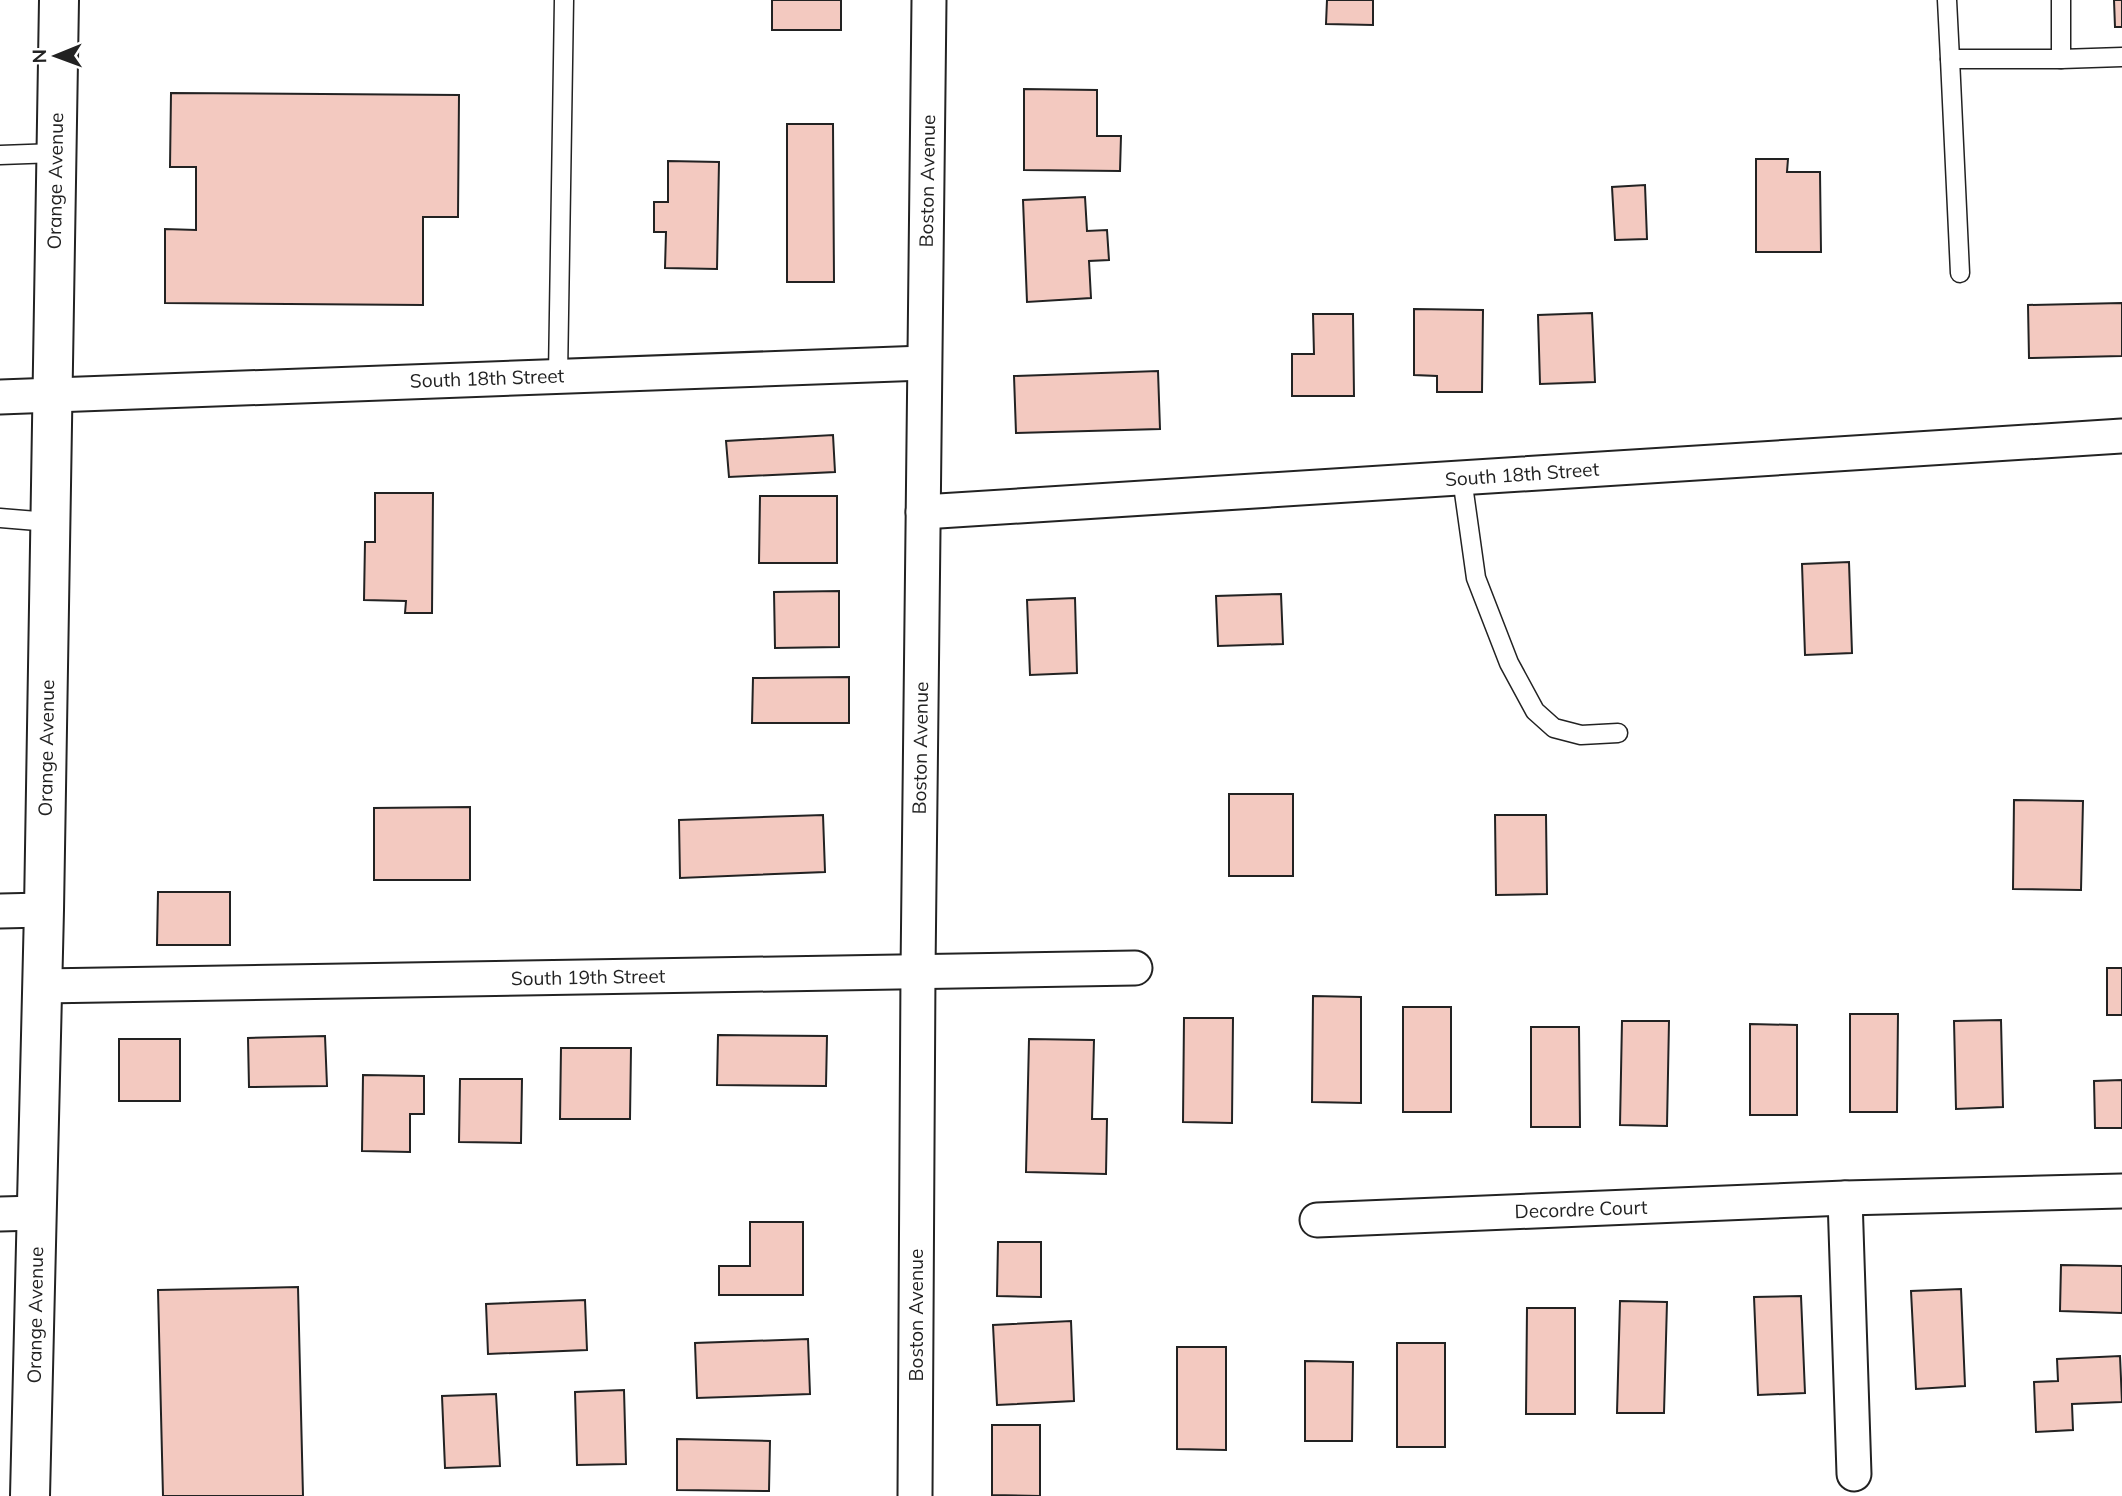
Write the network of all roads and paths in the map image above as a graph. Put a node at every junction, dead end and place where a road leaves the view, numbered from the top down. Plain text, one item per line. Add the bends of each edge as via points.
1 (59, 0) edge
2 (564, 0) edge
3 (929, 0) edge
4 (1947, 0) edge
5 (2061, 0) edge
6 (2122, 57) edge
7 (1950, 59) junction
8 (2061, 59) junction
9 (56, 153) junction
10 (0, 155) edge
11 (1959, 273) dead end
12 (924, 363) junction
13 (558, 376) junction
14 (51, 394) junction
15 (0, 397) edge
16 (2122, 436) edge
17 (1462, 478) junction
18 (923, 512) junction
19 (0, 518) edge
20 (50, 522) junction
21 (1618, 733) dead end
22 (44, 910) junction
23 (0, 911) edge
24 (1135, 968) dead end
25 (918, 972) junction
26 (42, 986) junction
27 (2122, 1191) edge
28 (1845, 1198) junction
29 (18, 1214) edge
30 (1317, 1220) dead end
31 (1854, 1474) dead end
32 (30, 1496) edge
33 (915, 1496) edge

1 - 9 main road, Orange Avenue
2 - 13 lane
3 - 12 street, Boston Avenue
4 - 7 lane
5 - 8 lane
6 - 8 lane
7 - 8 lane
7 - 11 lane
9 - 10 lane
9 - 14 main road, Orange Avenue
12 - 13 street, South 18th Street
12 - 18 street, Boston Avenue
13 - 14 street, South 18th Street
14 - 15 street, South 18th Street
14 - 20 main road, Orange Avenue
16 - 17 street, South 18th Street
17 - 18 street, South 18th Street
17 - 21 lane via 1476,578 1509,663 1535,710 1553,728 1581,735
18 - 25 street, Boston Avenue
19 - 20 lane
20 - 22 main road, Orange Avenue
22 - 23 street
22 - 26 main road, Orange Avenue
24 - 25 street, South 19th Street
25 - 26 street, South 19th Street
25 - 33 street, Boston Avenue
26 - 29 main road, Orange Avenue
27 - 28 street, Decordre Court
28 - 30 street, Decordre Court
28 - 31 street
29 - 32 main road, Orange Avenue

